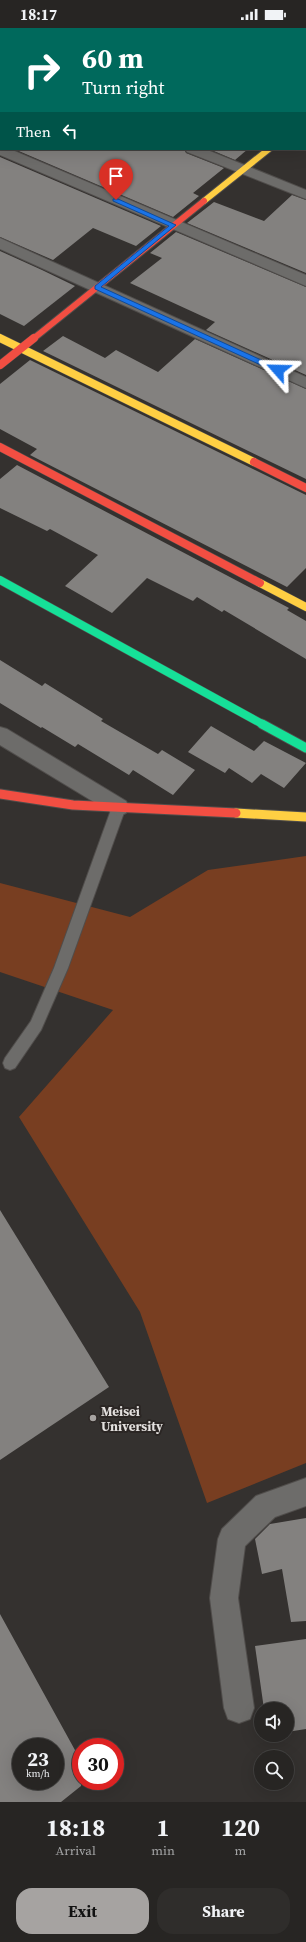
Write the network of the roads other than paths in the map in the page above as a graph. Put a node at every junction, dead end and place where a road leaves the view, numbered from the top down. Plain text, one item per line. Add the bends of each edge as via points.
1 (0, 150) edge
2 (194, 150) edge
3 (267, 150) edge
4 (243, 170) junction
5 (306, 195) edge
6 (173, 225) junction
7 (0, 243) edge
8 (306, 281) edge
9 (97, 287) junction
10 (0, 338) edge
11 (21, 348) junction
12 (0, 365) edge
13 (306, 383) edge
14 (0, 447) edge
15 (306, 488) edge
16 (0, 580) edge
17 (306, 606) edge
18 (0, 734) edge
19 (306, 748) edge
20 (0, 794) edge
21 (119, 807) junction
22 (306, 817) edge
23 (10, 1063) dead end
24 (306, 1492) edge
25 (239, 1708) dead end

1 - 6 street
2 - 4 street
3 - 4 street
4 - 5 street
4 - 6 street
6 - 8 street
6 - 9 street
7 - 9 street
9 - 11 street
9 - 13 street
10 - 11 street
11 - 12 street
11 - 15 street
14 - 17 street
16 - 19 street
18 - 21 street
20 - 21 street via 73,805
21 - 22 street
21 - 23 lane via 61,968 36,1025
24 - 25 street via 266,1506 232,1539 224,1598

